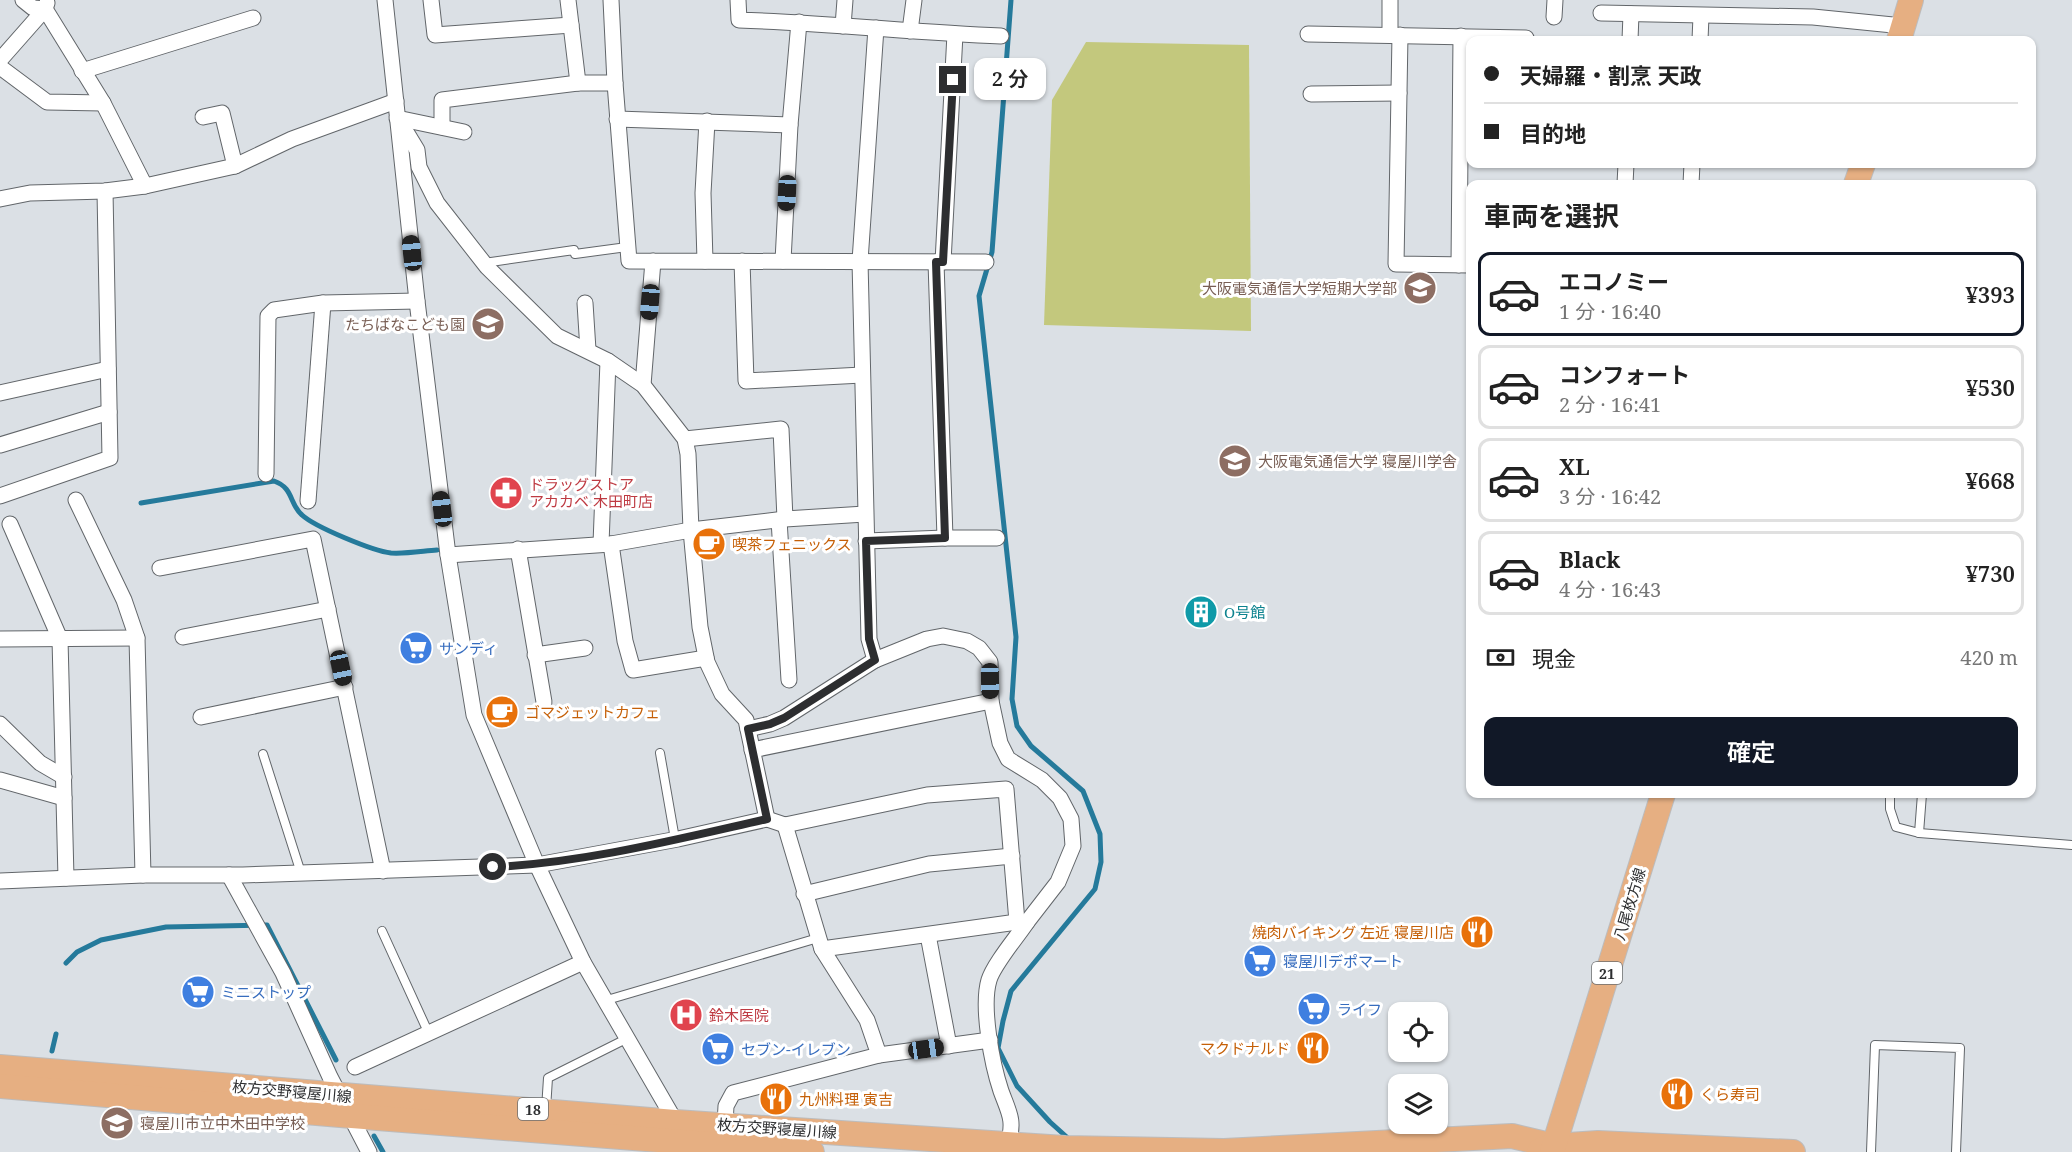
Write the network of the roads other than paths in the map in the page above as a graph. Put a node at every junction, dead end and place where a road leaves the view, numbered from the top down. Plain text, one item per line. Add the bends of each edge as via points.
1 (23, 0) edge
2 (385, 0) edge
3 (431, 0) edge
4 (568, 0) edge
5 (612, 0) edge
6 (738, 0) edge
7 (845, 0) edge
8 (914, 0) edge
9 (1390, 0) edge
10 (1554, 0) edge
11 (1911, 0) edge
12 (46, 5) edge
13 (1661, 8) edge
14 (1601, 13) dead end
15 (1631, 15) junction
16 (1701, 16) junction
17 (1554, 17) dead end
18 (253, 18) dead end
19 (799, 22) junction
20 (571, 25) junction
21 (843, 26) junction
22 (876, 28) junction
23 (910, 31) junction
24 (1901, 33) edge
25 (955, 34) junction
26 (1308, 34) dead end
27 (1395, 35) junction
28 (1001, 36) dead end
29 (1461, 36) junction
30 (1466, 36) edge
31 (1630, 36) edge
32 (1700, 36) edge
33 (1, 59) edge
34 (82, 70) junction
35 (615, 82) junction
36 (578, 83) junction
37 (1399, 93) junction
38 (1311, 94) dead end
39 (396, 101) junction
40 (103, 103) junction
41 (203, 117) dead end
42 (397, 118) junction
43 (617, 119) junction
44 (707, 122) junction
45 (790, 125) junction
46 (442, 127) junction
47 (464, 132) dead end
48 (235, 166) junction
49 (145, 186) junction
50 (105, 191) junction
51 (0, 199) edge
52 (627, 247) junction
53 (653, 261) junction
54 (705, 261) junction
55 (741, 261) junction
56 (783, 261) junction
57 (860, 261) junction
58 (940, 262) junction
59 (986, 262) dead end
60 (484, 263) junction
61 (1464, 265) edge
62 (417, 301) junction
63 (323, 303) junction
64 (585, 303) dead end
65 (588, 351) junction
66 (608, 361) junction
67 (108, 369) junction
68 (862, 375) junction
69 (643, 385) junction
70 (0, 393) edge
71 (109, 412) junction
72 (685, 439) junction
73 (0, 446) edge
74 (266, 474) dead end
75 (0, 496) edge
76 (76, 500) dead end
77 (308, 501) dead end
78 (865, 514) junction
79 (782, 520) junction
80 (10, 524) dead end
81 (691, 530) junction
82 (945, 538) junction
83 (997, 538) dead end
84 (866, 541) junction
85 (606, 544) junction
86 (518, 549) junction
87 (448, 555) junction
88 (160, 568) dead end
89 (328, 609) junction
90 (183, 637) dead end
91 (137, 638) junction
92 (0, 639) edge
93 (60, 639) junction
94 (585, 648) dead end
95 (536, 655) junction
96 (706, 658) junction
97 (875, 660) junction
98 (789, 680) dead end
99 (345, 687) junction
100 (991, 701) junction
101 (544, 702) dead end
102 (201, 717) dead end
103 (0, 724) edge
104 (748, 729) junction
105 (752, 750) junction
106 (660, 753) dead end
107 (263, 754) dead end
108 (64, 777) junction
109 (0, 780) edge
110 (64, 798) junction
111 (1662, 798) edge
112 (1890, 798) edge
113 (1922, 798) edge
114 (767, 819) junction
115 (784, 825) junction
116 (1920, 833) junction
117 (675, 839) junction
118 (2072, 845) edge
119 (1012, 856) junction
120 (537, 865) junction
121 (383, 871) junction
122 (301, 873) junction
123 (143, 875) junction
124 (230, 875) junction
125 (66, 878) junction
126 (0, 881) edge
127 (804, 894) junction
128 (1022, 922) junction
129 (382, 931) dead end
130 (928, 935) junction
131 (820, 944) junction
132 (583, 962) junction
133 (607, 1000) junction
134 (429, 1034) junction
135 (629, 1038) junction
136 (990, 1040) junction
137 (949, 1046) junction
138 (879, 1055) junction
139 (0, 1067) edge
140 (355, 1067) dead end
141 (0, 1086) edge
142 (340, 1095) junction
143 (546, 1110) junction
144 (352, 1116) junction
145 (675, 1122) junction
146 (725, 1124) junction
147 (1008, 1144) junction
148 (695, 1147) edge
149 (1548, 1150) edge
150 (369, 1152) edge
151 (812, 1152) edge
152 (1793, 1152) edge
153 (1871, 1152) edge
154 (1956, 1152) edge

1 - 12 street via 33,8
2 - 39 street
3 - 20 street via 435,35
4 - 20 street
5 - 35 street
6 - 19 street via 739,20
7 - 21 street
8 - 23 street
9 - 27 street
10 - 17 street
11 - 24 main road
12 - 33 street
12 - 34 street
13 - 15 street
13 - 16 street
14 - 15 street
15 - 31 street
16 - 24 street via 1813,17
16 - 32 street
18 - 34 street
19 - 21 street
19 - 45 street
20 - 36 street
21 - 22 street
22 - 23 street
22 - 57 street
23 - 25 street
25 - 28 street
25 - 58 street
26 - 27 street
27 - 29 street
27 - 37 street
29 - 30 street
29 - 61 street
33 - 40 street via 47,102
34 - 40 street
35 - 36 street
35 - 43 street
36 - 46 street via 442,100
37 - 38 street
37 - 61 street via 1396,264
39 - 42 street
39 - 48 street via 292,139
40 - 49 street
41 - 48 street via 222,113
42 - 46 street
42 - 60 street via 417,150 419,167 438,203
42 - 62 street
43 - 44 street
43 - 52 street
44 - 45 street
44 - 54 street
45 - 56 street
46 - 47 street
48 - 49 street
49 - 50 street
50 - 51 street
50 - 67 street
52 - 53 street via 629,261
52 - 60 lane
53 - 54 street
53 - 69 street
54 - 55 street
55 - 56 street
55 - 68 street via 746,381
56 - 57 street
57 - 58 street
57 - 68 street
58 - 59 street
58 - 82 street
60 - 65 street via 557,336
62 - 63 street
62 - 87 street
63 - 74 street via 274,310 268,316
63 - 77 street
64 - 65 street
65 - 66 street
66 - 69 street
66 - 85 street
67 - 70 street
67 - 71 street
68 - 78 street
69 - 72 street
71 - 73 street
71 - 75 street via 110,458
72 - 79 street via 781,429
72 - 81 street
76 - 91 street via 124,600
78 - 79 street
78 - 84 street
79 - 81 street
79 - 98 street
80 - 93 street
81 - 85 street
81 - 96 street
82 - 83 street
82 - 84 street
84 - 97 street via 869,639
85 - 86 street
85 - 96 street via 633,670
86 - 87 street
86 - 95 street
87 - 120 street via 474,715
88 - 89 street via 313,539
89 - 90 street
89 - 99 street
91 - 93 street
91 - 123 street
92 - 93 street
93 - 108 street
94 - 95 street
95 - 101 street
96 - 104 street via 722,694 746,720
97 - 100 street via 927,639 943,636 967,641 990,662
97 - 104 street via 784,718
99 - 102 street
99 - 121 street
100 - 105 street
100 - 128 street via 1008,759 1042,780 1060,798 1071,819 1073,846 1058,882
103 - 108 street via 40,763
104 - 105 street
105 - 114 street
106 - 117 lane
107 - 122 lane
108 - 110 street
109 - 110 street
110 - 125 street
111 - 149 main road, 八尾枚方線 / 21
112 - 116 lane via 1896,827
113 - 116 lane
114 - 115 street
114 - 117 street
115 - 119 street via 927,795 1006,789
115 - 127 street
116 - 118 lane
117 - 120 street
119 - 127 street via 929,864
119 - 128 street
120 - 121 street
120 - 132 street
121 - 122 street
122 - 124 street
123 - 124 street
123 - 125 street
124 - 142 street via 283,973
125 - 126 street
127 - 131 street
128 - 130 street
128 - 136 street via 989,979
129 - 134 lane
130 - 131 street
130 - 137 street
131 - 133 lane
131 - 138 street via 867,1020
132 - 133 street
132 - 134 street
133 - 135 street
134 - 140 street
135 - 143 lane via 548,1078
135 - 145 street
136 - 137 street
136 - 147 street via 1013,1128
137 - 138 street
138 - 146 street via 733,1093 726,1106
139 - 142 main road, 枚方交野寝屋川線 / 18
141 - 144 main road, 枚方交野寝屋川線 / 18
142 - 143 main road, 枚方交野寝屋川線 / 18
142 - 144 street
143 - 145 main road, 枚方交野寝屋川線 / 18
144 - 148 main road, 枚方交野寝屋川線 / 18
144 - 150 street
145 - 146 main road, 枚方交野寝屋川線 / 18
145 - 148 street
146 - 147 main road, 枚方交野寝屋川線 / 18
147 - 149 main road, 枚方交野寝屋川線 / 18 via 1224,1151 1512,1136
148 - 151 main road, 枚方交野寝屋川線 / 18
149 - 152 main road, 枚方交野寝屋川線 / 18 via 1598,1143
153 - 154 lane via 1875,1045 1960,1048

